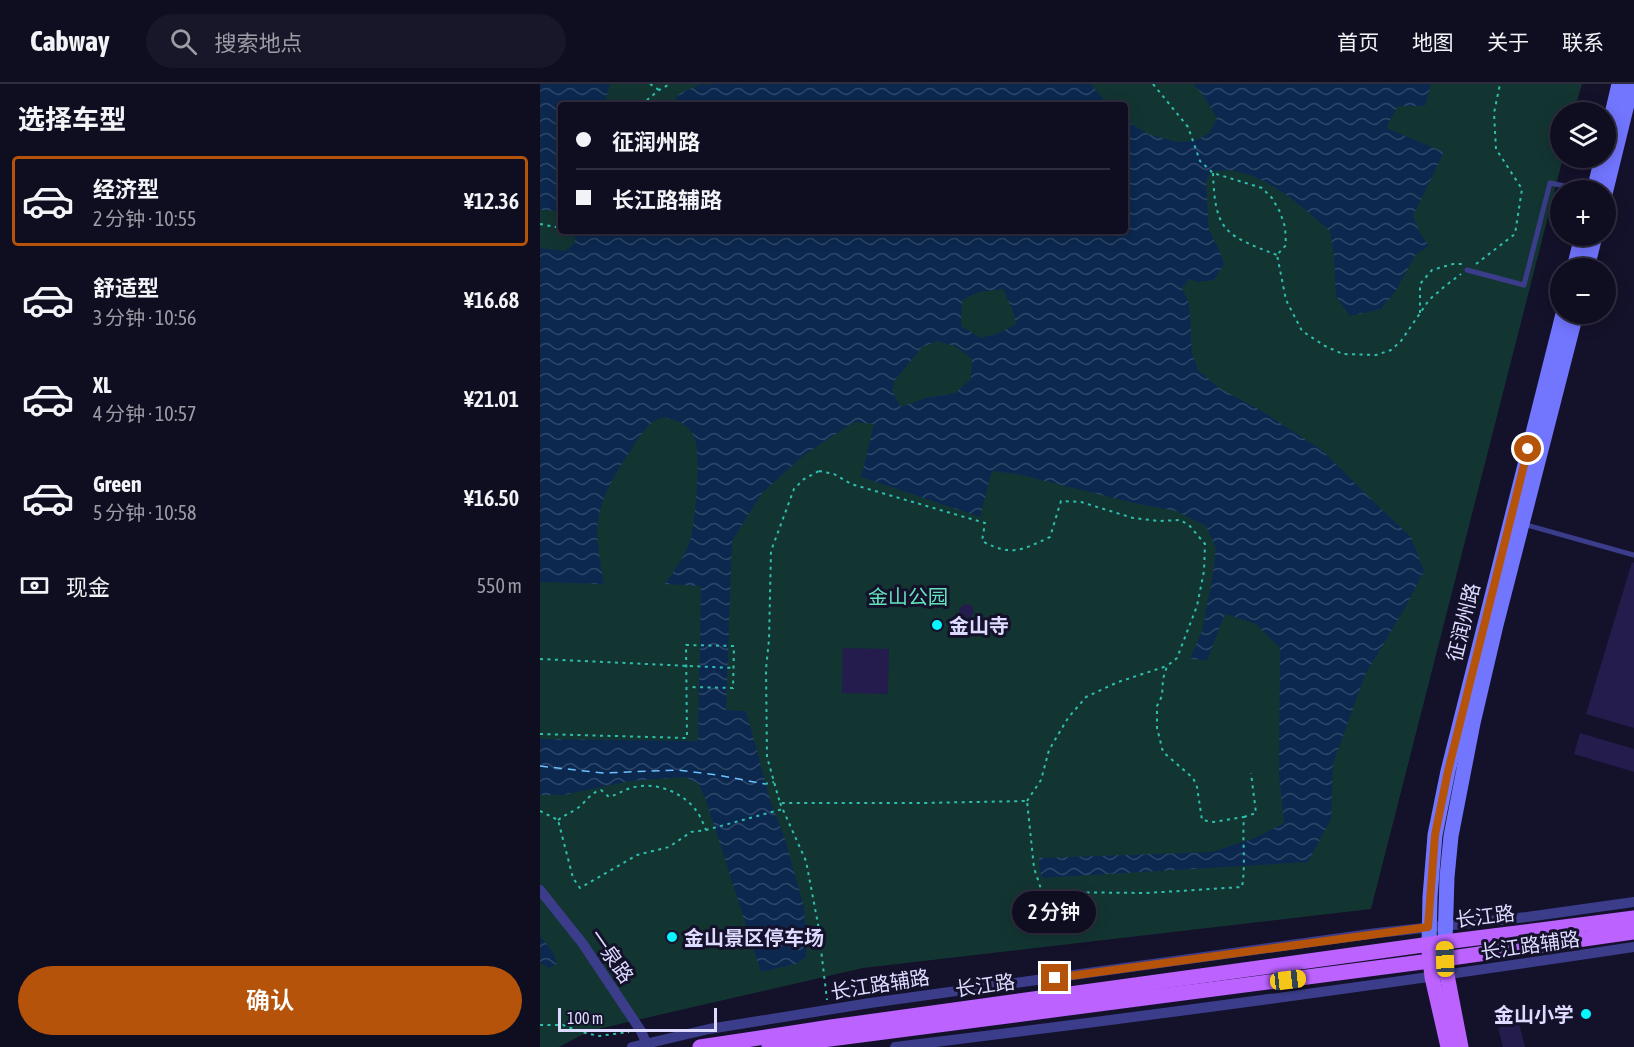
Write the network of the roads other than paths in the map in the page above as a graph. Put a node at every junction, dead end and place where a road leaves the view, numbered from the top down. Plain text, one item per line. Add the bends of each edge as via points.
1 (1619, 84) edge
2 (1632, 84) edge
3 (1615, 102) edge
4 (1608, 180) edge
5 (1550, 183) edge
6 (1466, 267) road end
7 (1560, 324) edge
8 (1573, 324) edge
9 (1522, 524) junction
10 (1634, 555) edge
11 (540, 890) edge
12 (1634, 903) edge
13 (1634, 918) edge
14 (1445, 925) junction
15 (1428, 927) junction
16 (1634, 932) edge
17 (1445, 942) junction
18 (1429, 945) junction
19 (1634, 947) edge
20 (1445, 959) junction
21 (1430, 961) junction
22 (1439, 976) junction
23 (934, 1026) junction
24 (647, 1045) edge
25 (937, 1045) edge
26 (632, 1047) edge
27 (700, 1047) edge
28 (770, 1047) edge
29 (895, 1047) edge
30 (1448, 1047) edge
31 (1461, 1047) edge

1 - 3 main road
2 - 4 main road
5 - 6 lane via 1524,285
7 - 15 main road, 征润州路 via 1448,771 1435,835
8 - 9 main road, 征润州路
9 - 10 lane
9 - 14 main road, 征润州路 via 1473,723 1451,836
11 - 24 street, 一泉路 via 583,944
12 - 14 street, 长江路辅路
13 - 17 main road, 长江路
14 - 15 street, 长江路辅路
14 - 17 main road, 征润州路
15 - 18 main road, 征润州路
15 - 24 street, 长江路辅路 via 894,1000 709,1029
16 - 20 main road, 长江路
17 - 18 main road, 长江路
17 - 20 main road
18 - 21 main road
18 - 27 main road, 长江路
19 - 22 street, 长江路辅路
20 - 21 main road, 长江路
20 - 22 main road
21 - 22 main road
21 - 23 main road, 长江路
22 - 25 street, 长江路辅路
22 - 30 main road
22 - 31 main road
23 - 25 street
23 - 28 main road, 长江路
24 - 26 street, 长江路辅路
25 - 29 street, 长江路辅路

